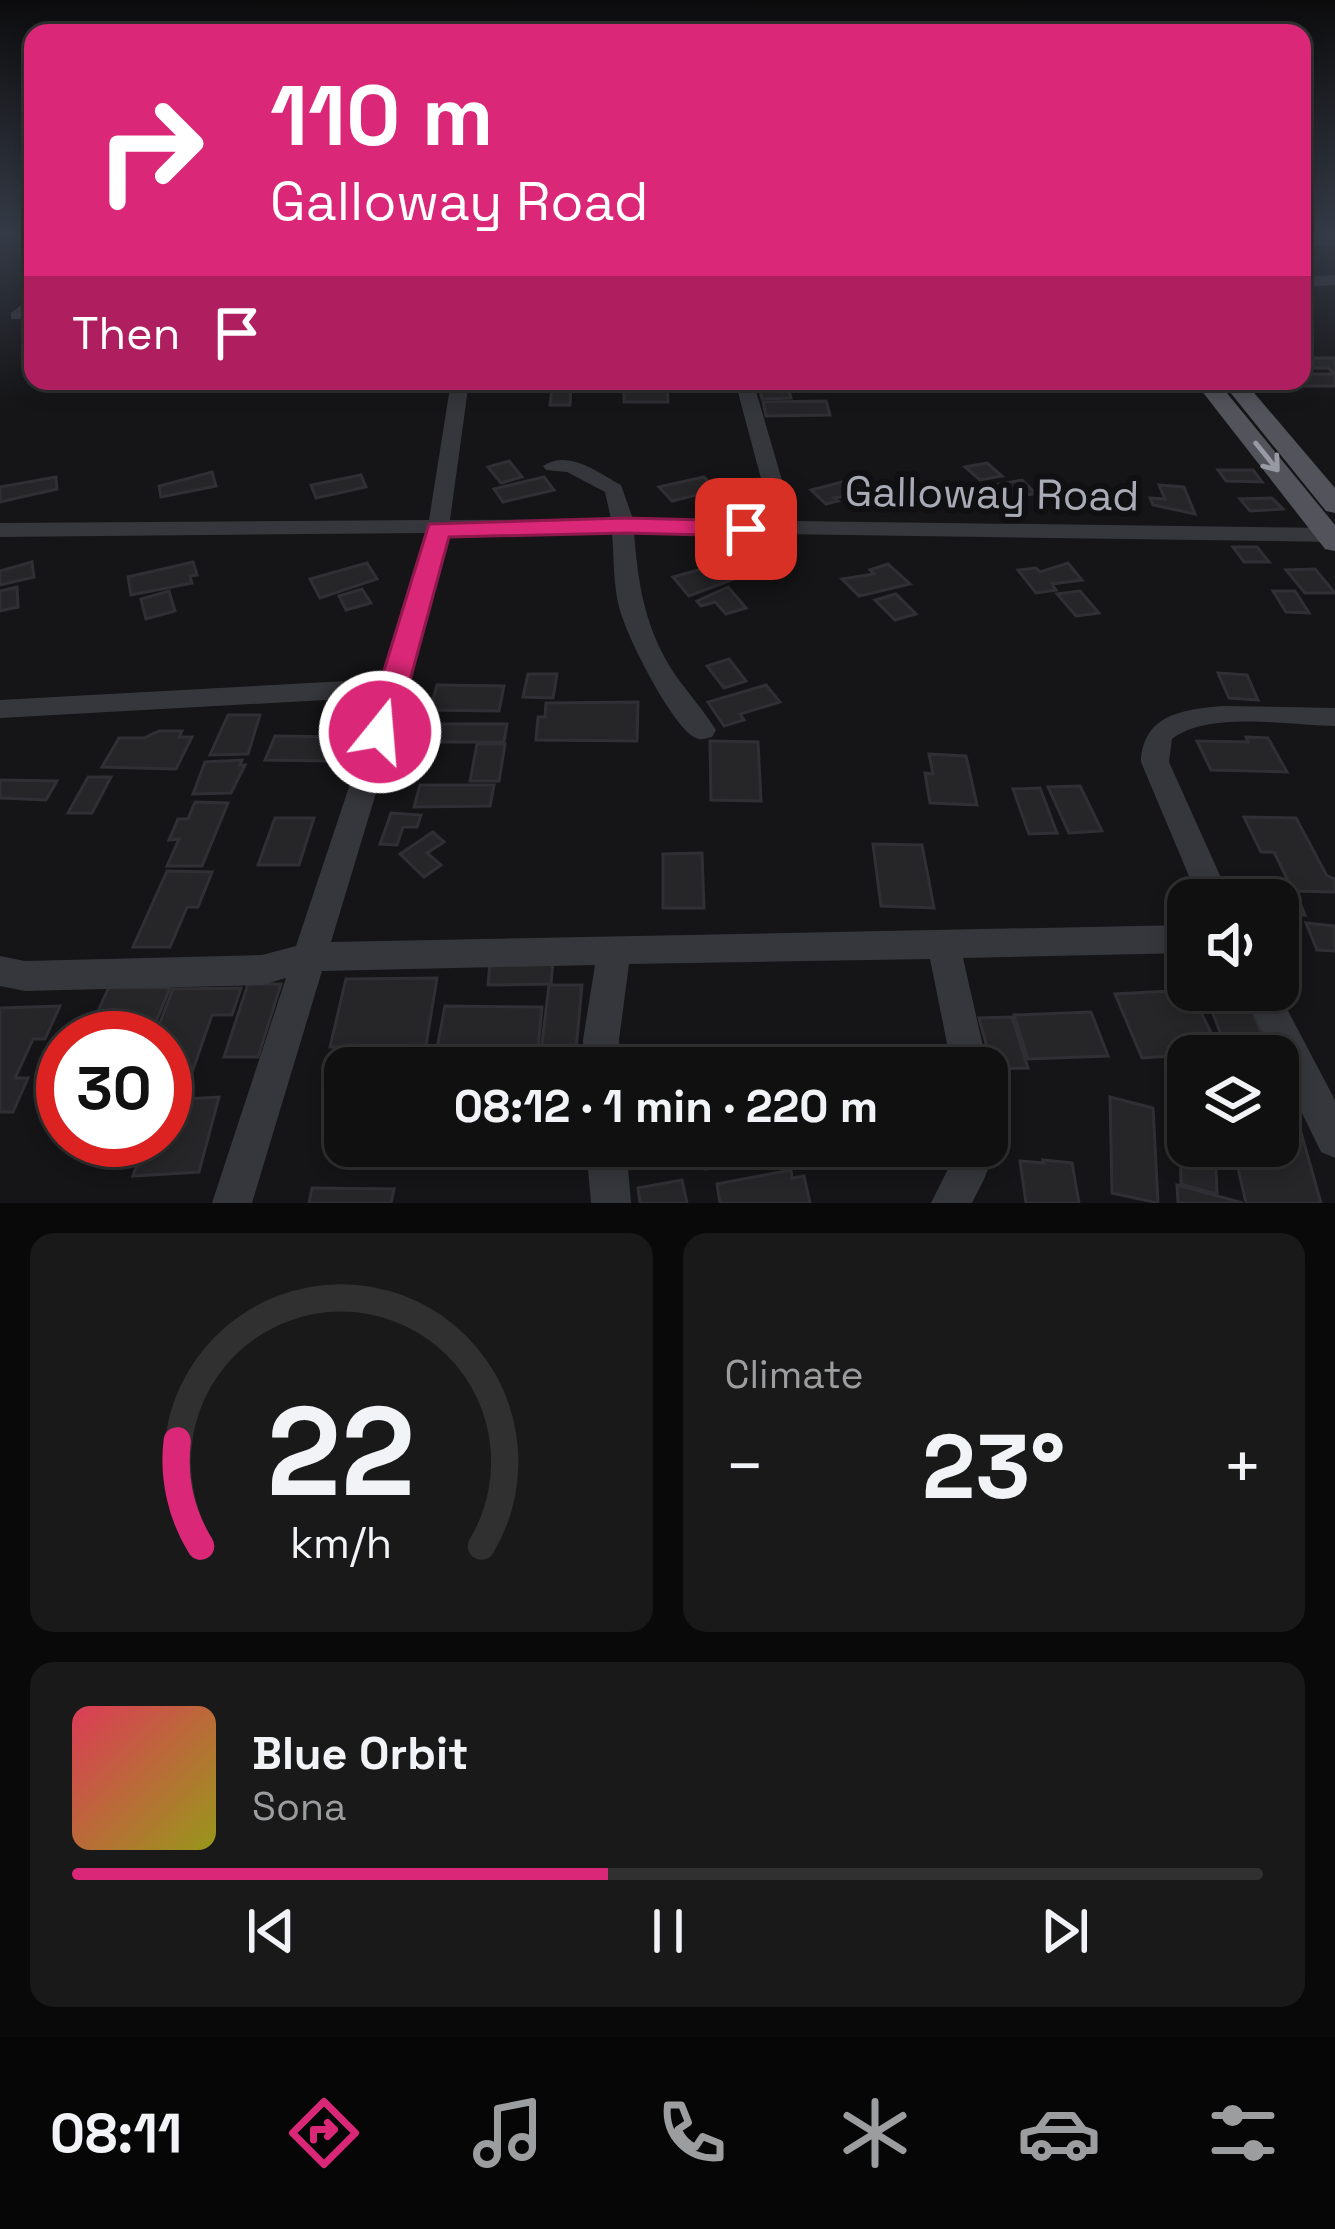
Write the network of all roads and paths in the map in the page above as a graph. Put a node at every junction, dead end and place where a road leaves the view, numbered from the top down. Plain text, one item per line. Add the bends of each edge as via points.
1 (24, 310) edge
2 (17, 316) dead end
3 (459, 390) edge
4 (746, 390) edge
5 (1212, 390) edge
6 (1239, 390) edge
7 (553, 466) dead end
8 (1335, 505) edge
9 (626, 525) junction
10 (0, 530) edge
11 (438, 530) junction
12 (786, 530) junction
13 (1333, 538) edge
14 (394, 687) junction
15 (0, 709) edge
16 (1335, 717) edge
17 (702, 730) dead end
18 (1206, 879) edge
19 (1167, 940) edge
20 (944, 947) junction
21 (614, 948) junction
22 (310, 957) junction
23 (0, 971) edge
24 (1270, 1011) edge
25 (601, 1047) edge
26 (965, 1047) edge
27 (1335, 1138) edge
28 (607, 1167) edge
29 (969, 1167) edge
30 (232, 1203) edge
31 (610, 1203) edge
32 (951, 1203) edge

1 - 2 street
3 - 11 street
4 - 12 street
5 -> 13 main road
6 - 8 main road
7 - 9 street via 571,466 614,489
9 - 11 street, Galloway Road
9 - 12 street, Galloway Road
9 - 17 street via 626,583 650,661
10 - 11 street, Galloway Road
11 - 14 street
12 - 13 street, Galloway Road
14 - 15 street
14 - 22 street
16 - 18 street via 1229,717 1163,730 1155,762
19 - 20 street
20 - 21 street
20 - 26 street
21 - 22 street
21 - 25 street
22 - 23 street via 262,970
22 - 30 street
24 - 27 street
28 - 31 street
29 - 32 street

